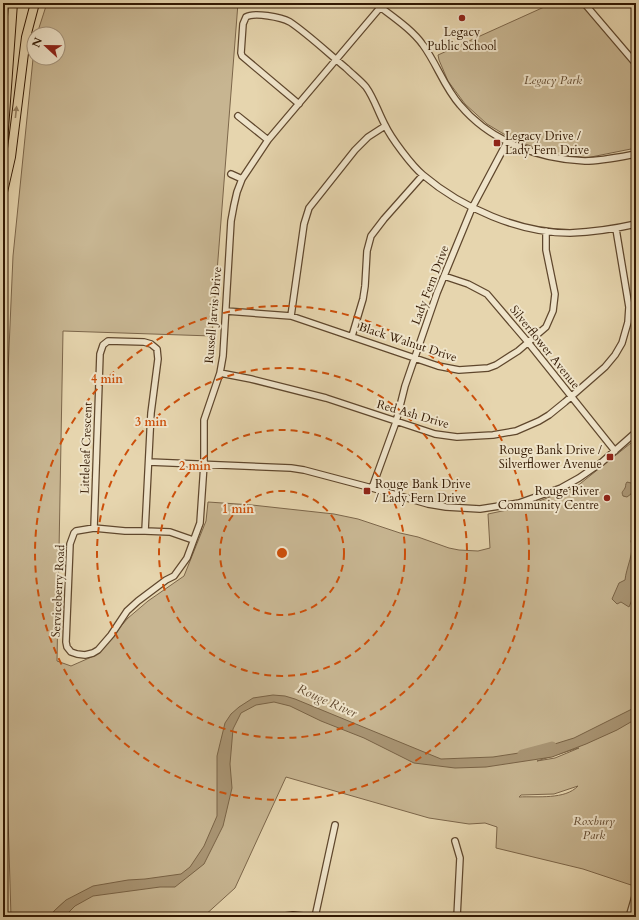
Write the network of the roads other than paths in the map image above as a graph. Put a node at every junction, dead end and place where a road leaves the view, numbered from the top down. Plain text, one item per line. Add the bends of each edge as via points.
1 (13, 3) edge
2 (35, 3) edge
3 (375, 3) edge
4 (584, 3) edge
5 (382, 5) edge
6 (336, 60) junction
7 (636, 64) edge
8 (299, 104) junction
9 (238, 116) dead end
10 (385, 126) junction
11 (268, 140) junction
12 (507, 142) junction
13 (3, 144) edge
14 (636, 154) edge
15 (231, 174) dead end
16 (423, 175) junction
17 (242, 179) junction
18 (3, 192) edge
19 (472, 208) junction
20 (636, 224) edge
21 (616, 229) junction
22 (546, 231) junction
23 (444, 276) junction
24 (226, 311) junction
25 (291, 316) junction
26 (352, 336) junction
27 (527, 341) junction
28 (415, 358) junction
29 (220, 373) junction
30 (571, 397) junction
31 (396, 422) junction
32 (636, 432) edge
33 (615, 451) junction
34 (149, 462) junction
35 (204, 464) junction
36 (372, 488) junction
37 (94, 528) junction
38 (145, 531) junction
39 (193, 540) junction
40 (67, 647) joint
41 (335, 825) dead end
42 (455, 841) dead end
43 (636, 893) edge
44 (278, 917) edge
45 (314, 917) edge
46 (457, 917) edge
47 (629, 917) edge

1 - 13 highway
18 -> 2 highway via 11,157 26,38
3 - 5 street
4 - 7 street
5 - 6 street, Russell Jarvis Drive
5 - 12 street via 422,44 460,105 482,126
6 - 8 street, Russell Jarvis Drive
6 - 8 street via 289,22 254,14 246,17 243,24 242,56
6 - 10 street via 365,85
8 - 11 street, Russell Jarvis Drive
9 - 11 street
10 - 16 street
10 - 25 street via 368,137 355,150 309,208 304,224
11 - 17 street, Russell Jarvis Drive
12 - 14 street via 545,155 586,161
12 - 19 street, Lady Fern Drive
15 - 17 street
16 - 19 street
16 - 26 street via 372,236 367,251 363,299
17 - 24 street, Russell Jarvis Drive via 231,221
19 - 22 street via 491,217
19 - 23 street, Lady Fern Drive
20 - 21 street
21 - 22 street via 569,233
21 - 30 street, Red Ash Drive via 629,307 624,337 615,355 605,367
22 - 27 street, Black Walnut Drive via 546,250 555,294 553,311 546,327
23 - 27 street, Silverflower Avenue via 488,294
23 - 28 street, Lady Fern Drive
24 - 25 street, Black Walnut Drive
24 - 29 street, Russell Jarvis Drive
25 - 26 street, Black Walnut Drive
26 - 28 street, Black Walnut Drive
27 - 28 street, Black Walnut Drive via 518,351 488,368 459,370
27 - 30 street, Silverflower Avenue
28 - 31 street, Lady Fern Drive
29 - 31 street, Red Ash Drive via 309,393
29 - 35 street, Russell Jarvis Drive via 204,420
30 - 31 street, Red Ash Drive via 539,421 516,431 493,435 442,435
30 - 33 street, Silverflower Avenue
31 - 36 street, Lady Fern Drive
32 - 33 street
33 - 36 street via 561,488 519,503 500,506 480,509 446,507
34 - 35 street
34 - 37 street, Littleleaf Crescent via 157,349 144,342 108,341 103,345 100,354
34 - 38 street, Littleleaf Crescent
35 - 36 street via 291,468
35 - 39 street, Russell Jarvis Drive via 200,523
37 - 38 street
37 - 40 street, Serviceberry Road via 76,531 70,544
38 - 39 street via 170,532
39 - 40 street, Russell Jarvis Drive via 187,558 174,576 127,611 112,635 98,650 85,655 71,652
41 - 45 street
42 - 46 street via 460,858
43 - 47 street
44 - 45 street

